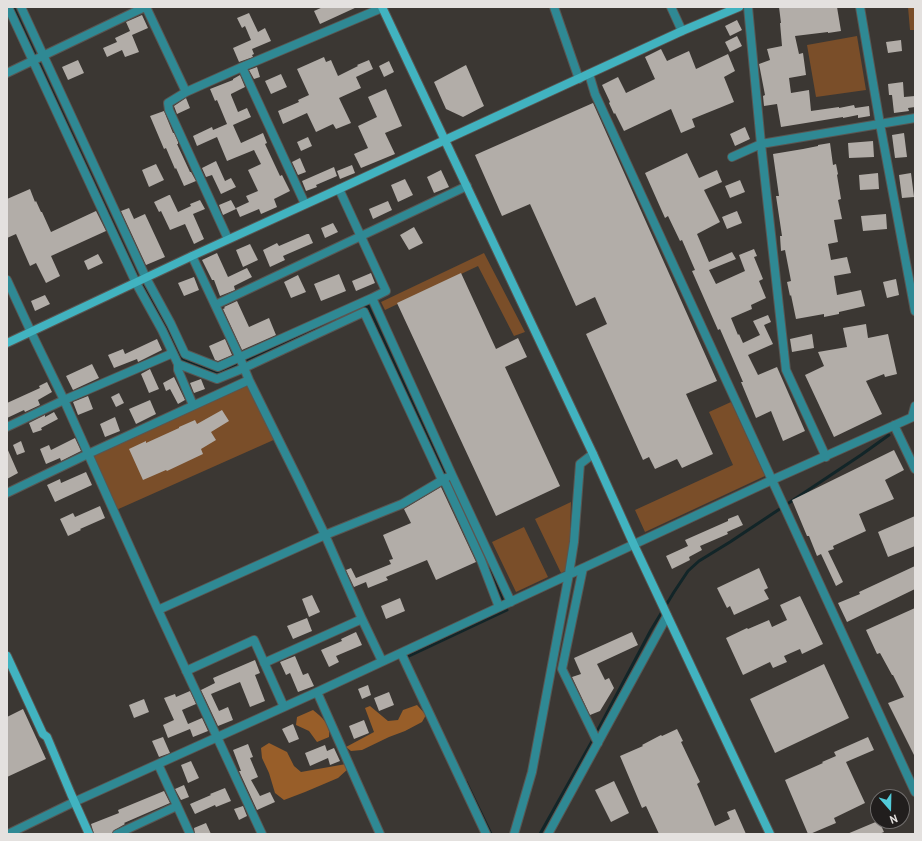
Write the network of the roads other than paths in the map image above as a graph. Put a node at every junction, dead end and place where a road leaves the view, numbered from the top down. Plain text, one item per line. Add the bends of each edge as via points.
1 (8, 7) edge
2 (21, 7) edge
3 (146, 7) edge
4 (382, 7) edge
5 (554, 7) edge
6 (671, 7) edge
7 (739, 7) edge
8 (748, 7) edge
9 (860, 7) edge
10 (682, 31) junction
11 (43, 56) junction
12 (33, 60) junction
13 (242, 67) junction
14 (7, 73) edge
15 (589, 74) junction
16 (579, 79) junction
17 (186, 92) junction
18 (915, 118) edge
19 (880, 124) junction
20 (445, 140) junction
21 (761, 144) junction
22 (732, 157) dead end
23 (466, 186) junction
24 (339, 189) junction
25 (305, 204) junction
26 (361, 236) junction
27 (228, 240) junction
28 (192, 256) junction
29 (146, 278) junction
30 (7, 280) edge
31 (136, 283) junction
32 (372, 298) junction
33 (215, 305) junction
34 (915, 311) edge
35 (31, 332) junction
36 (7, 343) edge
37 (172, 353) junction
38 (240, 358) junction
39 (178, 364) junction
40 (244, 368) junction
41 (248, 380) junction
42 (64, 400) junction
43 (193, 405) junction
44 (915, 406) edge
45 (913, 417) edge
46 (894, 425) junction
47 (7, 427) edge
48 (88, 454) junction
49 (593, 454) junction
50 (826, 457) junction
51 (915, 469) edge
52 (452, 475) junction
53 (442, 480) junction
54 (772, 480) junction
55 (7, 493) edge
56 (325, 535) junction
57 (634, 545) junction
58 (583, 568) junction
59 (569, 574) junction
60 (511, 602) junction
61 (499, 607) junction
62 (158, 610) junction
63 (667, 616) junction
64 (362, 619) junction
65 (400, 653) junction
66 (7, 656) edge
67 (382, 661) junction
68 (264, 663) junction
69 (186, 671) junction
70 (317, 692) junction
71 (284, 707) junction
72 (217, 738) junction
73 (598, 743) junction
74 (158, 764) junction
75 (915, 792) edge
76 (74, 802) junction
77 (177, 806) junction
78 (8, 834) edge
79 (89, 834) edge
80 (117, 834) edge
81 (190, 834) edge
82 (262, 834) edge
83 (380, 834) edge
84 (486, 834) edge
85 (514, 834) edge
86 (548, 834) edge
87 (770, 834) edge

1 - 12 street
2 - 11 street
3 - 11 street
3 - 17 street
4 - 13 street
4 - 20 street
5 - 16 street
6 - 10 street
7 - 10 street
8 - 21 street
9 - 19 street
10 - 15 street
11 - 12 street
11 - 29 street
12 - 14 street
12 - 31 street
13 - 17 street
13 - 25 street
15 - 16 street
15 - 54 street via 595,94
16 - 20 street
17 - 27 street via 168,103 169,110
18 - 19 street
19 - 21 street
19 - 34 street
20 - 23 street
20 - 24 street
21 - 22 street
21 - 50 street via 786,370
23 - 26 street
23 - 49 street
24 - 25 street
24 - 26 street
25 - 27 street
26 - 32 street via 386,291
26 - 33 street
27 - 28 street
28 - 29 street
28 - 33 street
29 - 31 street
29 - 38 street via 185,354 218,367
30 - 35 street
31 - 35 street
31 - 37 street
32 - 38 street
32 - 52 street
33 - 38 street
35 - 36 street
35 - 42 street
37 - 39 street
37 - 42 street
38 - 40 street
39 - 40 street via 216,379
39 - 43 street via 178,370
40 - 41 street
40 - 53 street via 364,312
41 - 43 street
41 - 56 street
42 - 47 street
42 - 48 street
43 - 48 street
44 - 45 street
45 - 46 street
46 - 50 street
46 - 51 street
48 - 55 street
48 - 62 street
49 - 57 street
49 - 59 street via 580,464
50 - 54 street
52 - 53 street
52 - 60 street
53 - 56 street via 402,504
53 - 61 street via 481,560
54 - 57 street
54 - 75 street
56 - 62 street
56 - 64 street
57 - 58 street
57 - 63 street
58 - 59 street
58 - 73 street via 562,669
59 - 60 street
59 - 85 street via 532,772
60 - 61 street
61 - 65 street
62 - 69 street
63 - 73 street
63 - 87 street
64 - 67 street
64 - 68 street
65 - 67 street
65 - 84 street
66 - 76 street via 43,734 47,737
67 - 70 street
68 - 69 street via 254,640
68 - 71 street
69 - 72 street
70 - 71 street
70 - 83 street
71 - 72 street
72 - 74 street
72 - 82 street
73 - 86 street
74 - 76 street
74 - 77 street
76 - 78 street
76 - 79 street
77 - 80 street
77 - 81 street

